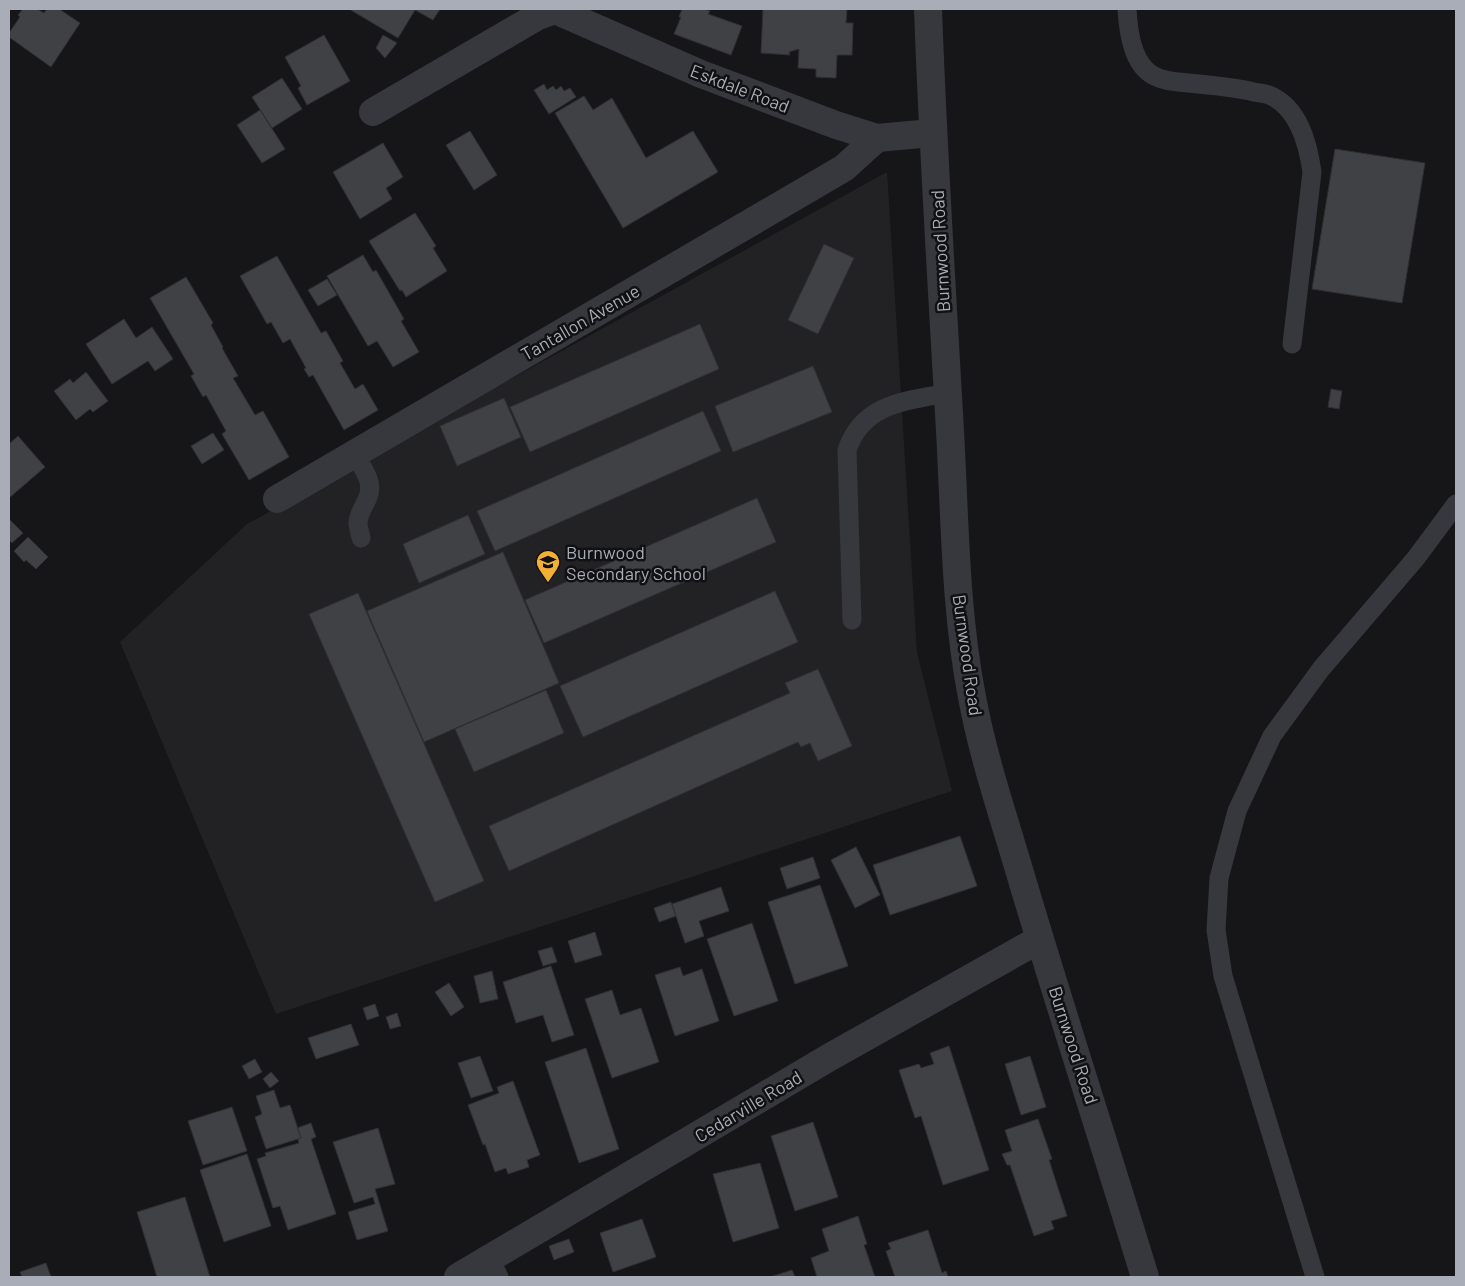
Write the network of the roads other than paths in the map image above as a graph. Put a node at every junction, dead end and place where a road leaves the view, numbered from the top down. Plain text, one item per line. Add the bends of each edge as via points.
1 (555, 9) edge
2 (928, 9) edge
3 (1127, 9) edge
4 (373, 112) dead end
5 (932, 133) junction
6 (877, 138) junction
7 (1292, 344) dead end
8 (948, 392) junction
9 (354, 454) junction
10 (277, 498) dead end
11 (1456, 504) edge
12 (361, 538) dead end
13 (852, 620) dead end
14 (1040, 939) junction
15 (494, 1268) edge
16 (458, 1277) edge
17 (1145, 1277) edge
18 (1316, 1277) edge

1 - 4 street, Eskdale Road
1 - 6 street, Eskdale Road via 701,74
2 - 5 street, Burnwood Road
3 - 7 lane via 1137,56 1146,71 1166,81 1269,95 1284,105 1296,120 1309,151 1312,172
5 - 6 street, Eskdale Road
5 - 8 street, Burnwood Road
6 - 9 street, Tantallon Avenue via 844,168
8 - 13 lane via 890,405 873,414 851,437 847,450
8 - 14 street, Burnwood Road via 961,631 972,700
9 - 10 street, Tantallon Avenue
9 - 12 lane via 370,489 358,523
11 - 18 lane via 1416,558 1321,669 1272,736 1237,811 1219,878 1216,930 1223,976
14 - 15 street, Cedarville Road via 830,1057
14 - 17 street, Burnwood Road
15 - 16 street, Cedarville Road

